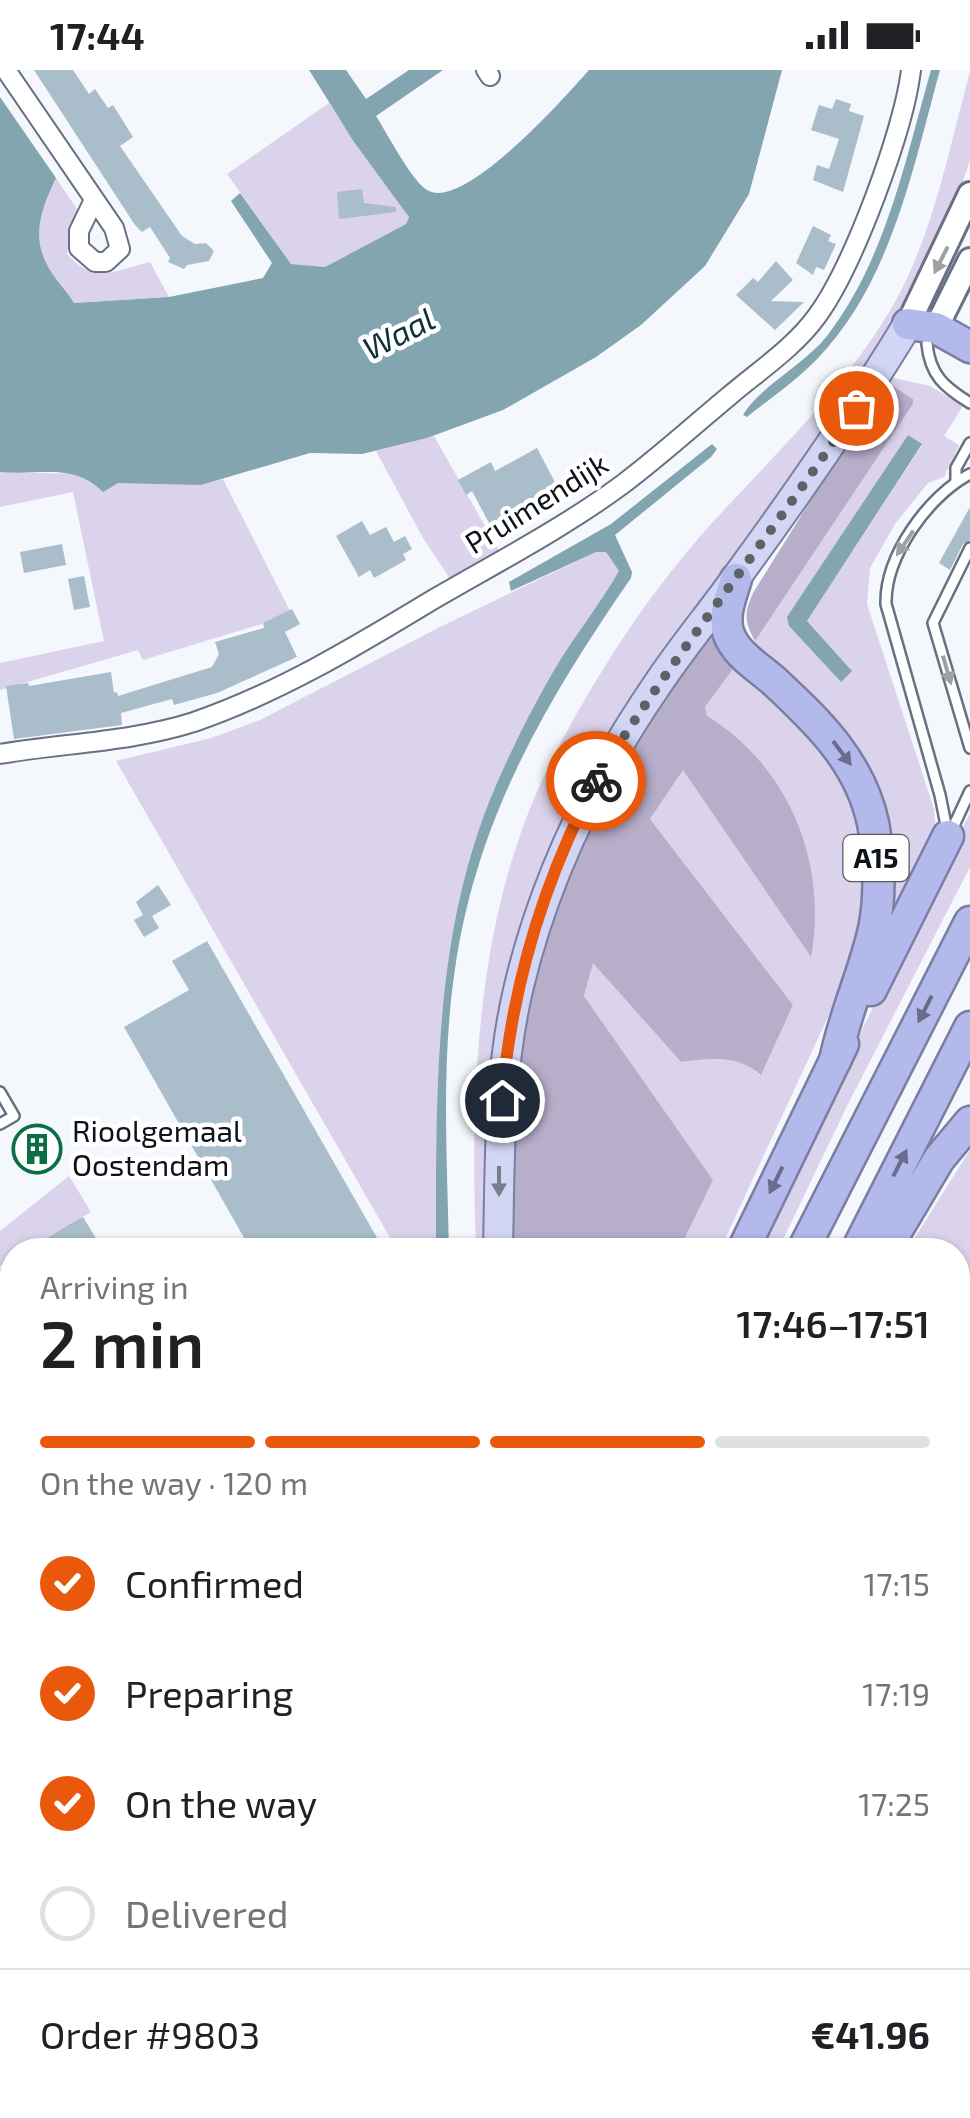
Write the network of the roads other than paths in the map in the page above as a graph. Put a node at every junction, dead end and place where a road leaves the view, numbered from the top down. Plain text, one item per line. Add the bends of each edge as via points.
1 (6, 70) edge
2 (911, 70) edge
3 (970, 194) edge
4 (94, 200) dead end
5 (970, 260) edge
6 (924, 332) junction
7 (970, 348) edge
8 (970, 402) edge
9 (970, 443) edge
10 (970, 474) edge
11 (956, 482) junction
12 (970, 548) edge
13 (736, 580) junction
14 (970, 710) edge
15 (962, 720) junction
16 (970, 748) edge
17 (0, 754) edge
18 (970, 791) edge
19 (948, 836) junction
20 (970, 922) edge
21 (970, 1028) edge
22 (835, 1061) junction
23 (0, 1092) edge
24 (970, 1122) edge
25 (0, 1124) edge
26 (498, 1238) edge
27 (749, 1238) edge
28 (809, 1238) edge
29 (863, 1238) edge
30 (892, 1238) edge

1 - 4 street
2 - 17 street, Pruimendijk via 860,233 816,318 623,483 367,640 248,702 132,737
3 -> 6 main road
5 - 6 main road
6 - 7 highway
6 - 8 lane via 935,376
6 - 13 main road
9 - 11 lane, A15
10 - 11 lane, A15
11 -> 19 lane, A15 via 933,502 891,563 885,583
12 -> 15 lane via 933,623
13 -> 22 highway, A15 via 726,614 734,644 847,757 873,824 875,927
13 -> 26 main road via 594,784 540,910 505,1062
14 - 15 lane
15 - 16 lane
18 - 19 lane, A15
19 - 22 highway, A15
20 -> 28 highway
29 -> 21 highway
22 -> 27 highway, A15
23 - 25 lane via 14,1116
24 - 30 highway via 938,1159

